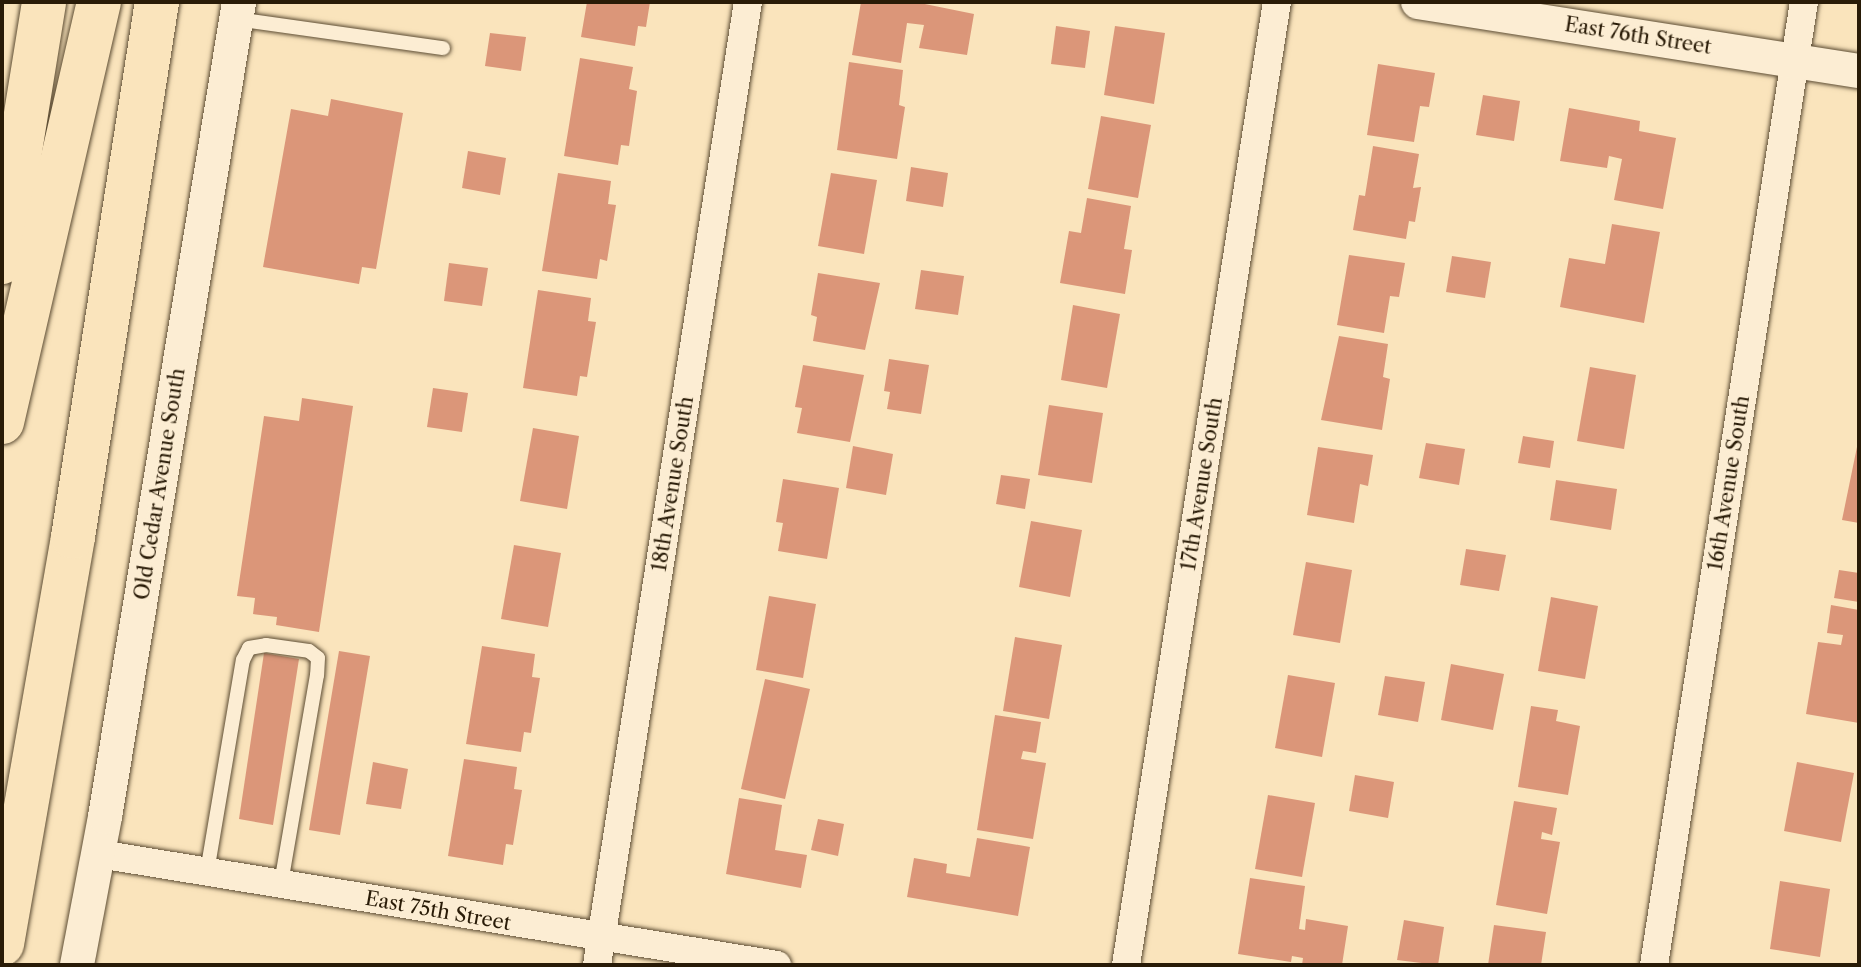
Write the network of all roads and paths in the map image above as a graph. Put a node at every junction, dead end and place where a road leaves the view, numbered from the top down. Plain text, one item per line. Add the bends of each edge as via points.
1 (44, 2) edge
2 (99, 2) edge
3 (157, 2) edge
4 (748, 2) edge
5 (1277, 2) edge
6 (1418, 2) edge
7 (1804, 2) edge
8 (237, 10) edge
9 (443, 48) dead end
10 (1795, 61) junction
11 (1859, 71) edge
12 (2, 262) edge
13 (2, 422) edge
14 (99, 854) junction
15 (207, 872) junction
16 (281, 884) junction
17 (2, 944) edge
18 (599, 952) edge
19 (77, 965) edge
20 (777, 965) edge
21 (1126, 965) edge
22 (1654, 965) edge

1 - 12 highway
2 - 13 highway
3 - 17 highway
4 - 18 street, 18th Avenue South
5 - 21 street, 17th Avenue South
6 - 10 street, East 76th Street
7 - 10 street, 16th Avenue South
8 - 9 lane
8 - 14 street, Old Cedar Avenue South
10 - 11 street, East 76th Street
10 - 22 street, 16th Avenue South
14 - 15 street, East 75th Street
14 - 19 street, Old Cedar Avenue South
15 - 16 street, East 75th Street
15 - 16 lane via 243,660 249,648 266,645 309,651 318,658 317,675
16 - 18 street, East 75th Street
18 - 20 street, East 75th Street

